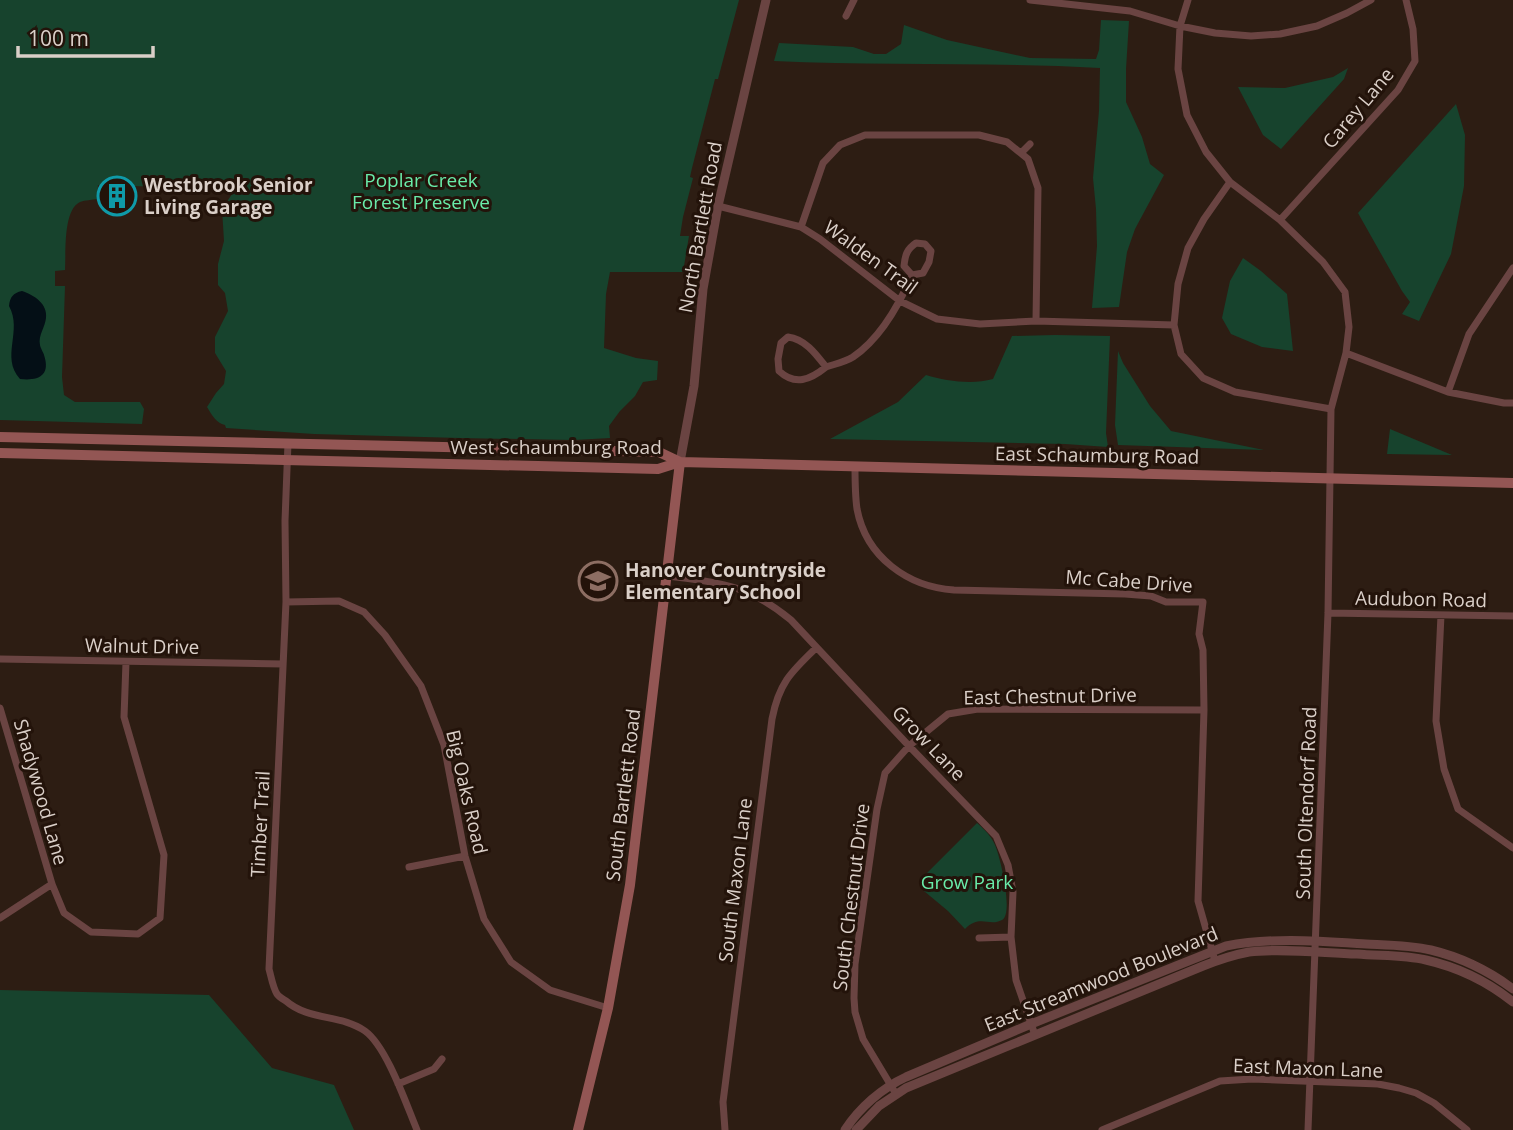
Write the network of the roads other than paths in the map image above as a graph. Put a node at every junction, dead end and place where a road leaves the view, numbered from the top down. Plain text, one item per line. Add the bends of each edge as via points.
1 (766, 0) edge
2 (854, 0) edge
3 (1030, 0) edge
4 (1188, 0) edge
5 (1371, 0) edge
6 (1406, 0) edge
7 (846, 16) dead end
8 (1180, 26) junction
9 (1030, 144) dead end
10 (1021, 153) junction
11 (1230, 181) junction
12 (718, 206) junction
13 (1280, 220) junction
14 (800, 227) junction
15 (1513, 268) edge
16 (912, 275) junction
17 (900, 301) junction
18 (1037, 321) junction
19 (1174, 325) junction
20 (1346, 353) junction
21 (826, 367) junction
22 (1448, 392) junction
23 (1513, 403) edge
24 (1331, 410) junction
25 (0, 437) edge
26 (288, 443) junction
27 (0, 453) edge
28 (288, 460) junction
29 (681, 462) junction
30 (855, 466) junction
31 (1330, 478) junction
32 (1513, 482) edge
33 (667, 576) junction
34 (286, 602) junction
35 (1328, 613) junction
36 (1441, 615) junction
37 (1513, 616) edge
38 (816, 648) junction
39 (0, 659) edge
40 (126, 662) junction
41 (283, 664) junction
42 (0, 708) edge
43 (1204, 710) junction
44 (909, 746) junction
45 (1513, 848) edge
46 (465, 856) junction
47 (410, 867) dead end
48 (52, 884) junction
49 (0, 918) edge
50 (979, 937) dead end
51 (1011, 937) junction
52 (1316, 941) junction
53 (1315, 953) junction
54 (1214, 956) junction
55 (1513, 989) edge
56 (1513, 1002) edge
57 (608, 1009) junction
58 (1031, 1024) junction
59 (1035, 1035) junction
60 (442, 1059) dead end
61 (1310, 1082) junction
62 (398, 1084) junction
63 (893, 1090) junction
64 (417, 1130) edge
65 (579, 1130) edge
66 (725, 1130) edge
67 (845, 1130) edge
68 (856, 1130) edge
69 (1102, 1130) edge
70 (1308, 1130) edge
71 (1467, 1130) edge

1 - 12 street, North Bartlett Road
2 - 7 street
3 - 8 street via 1130,10
4 - 8 street, South Oltendorf Road
5 - 8 street via 1317,26 1280,34 1251,36
6 - 13 street, Carey Lane via 1415,61 1398,90
8 - 11 street, South Oltendorf Road via 1178,69 1187,116 1206,152
9 - 10 street
10 - 14 street via 1007,142 979,135 865,135 840,145 823,163
10 - 18 street via 1028,159 1038,188
11 - 13 street, South Oltendorf Road
11 - 19 street via 1188,248
12 - 14 street, Walden Trail
12 - 29 street, North Bartlett Road
13 - 20 street, South Oltendorf Road via 1323,262 1345,292
14 - 17 street, Walden Trail
15 - 22 street via 1469,334
16 - 16 street via 923,274 929,262 925,244 916,243 905,256 904,266
16 - 17 street
17 - 18 street, Walden Trail via 937,319 980,324
17 - 21 street via 867,345 850,359
18 - 19 street, Walden Trail
19 - 24 street via 1181,354 1203,378 1235,392
20 - 22 street
20 - 24 street, South Oltendorf Road
21 - 21 street via 797,338 780,343 779,371 787,378 803,380
22 - 23 street
24 - 31 street, South Oltendorf Road
25 - 26 main road, West Schaumburg Road
26 - 28 street, Timber Trail
26 - 29 main road, West Schaumburg Road via 659,452
27 - 28 main road, West Schaumburg Road
28 - 29 main road, West Schaumburg Road via 658,469
28 - 34 street, Timber Trail
29 - 30 main road, East Schaumburg Road
29 - 33 main road, South Bartlett Road
30 - 31 main road, East Schaumburg Road
30 - 43 street, Mc Cabe Drive via 858,512 868,539 886,561 914,581 954,590 1125,594 1166,602 1203,602 1199,634
31 - 32 main road, East Schaumburg Road
31 - 35 street, South Oltendorf Road
33 - 38 street, Grow Lane via 723,583 753,594 791,620
33 - 57 main road, South Bartlett Road via 630,885
34 - 41 street, Timber Trail
34 - 46 street, Big Oaks Road via 339,601 364,612 421,685 444,745
35 - 36 street, Audubon Road
35 - 52 street, South Oltendorf Road
36 - 37 street, Audubon Road
36 - 45 street via 1436,721 1444,769 1458,809
38 - 44 street, Grow Lane
38 - 66 street, South Maxon Lane via 788,676 772,719 723,1102
39 - 40 street, Walnut Drive
40 - 41 street, Walnut Drive
40 - 48 street, Shadywood Lane via 124,716 164,855 160,918 138,934 91,932 64,913
41 - 62 street, Timber Trail via 268,969 277,994 294,1009 349,1021 367,1032
42 - 48 street, Shadywood Lane
43 - 44 street, East Chestnut Drive via 978,709 948,715
43 - 54 street, Mc Cabe Drive via 1198,901
44 - 51 street, Grow Lane via 996,836 1013,891
44 - 63 street, South Chestnut Drive via 885,773 853,984 863,1039
46 - 47 street
46 - 57 street, Big Oaks Road via 484,919 511,962 550,990
48 - 49 street
50 - 51 street
51 - 58 street, Grow Lane via 1016,980
52 - 53 street, South Oltendorf Road
52 - 54 street, East Streamwood Boulevard via 1226,946
52 - 55 street, East Streamwood Boulevard via 1432,950 1474,965
53 - 54 street, East Streamwood Boulevard
53 - 56 street, East Streamwood Boulevard via 1426,960 1479,980
53 - 61 street, South Oltendorf Road
54 - 58 street, East Streamwood Boulevard
54 - 59 street, East Streamwood Boulevard
57 - 65 main road, South Bartlett Road
58 - 59 street, Grow Lane
58 - 63 street, East Streamwood Boulevard via 906,1077
59 - 63 street, East Streamwood Boulevard
60 - 62 street via 434,1069
61 - 69 street, East Maxon Lane via 1220,1081
61 - 70 street, South Oltendorf Road
61 - 71 street, East Maxon Lane via 1378,1084 1416,1093
62 - 64 street, Timber Trail
63 - 67 street, East Streamwood Boulevard via 858,1113
63 - 68 street, East Streamwood Boulevard

